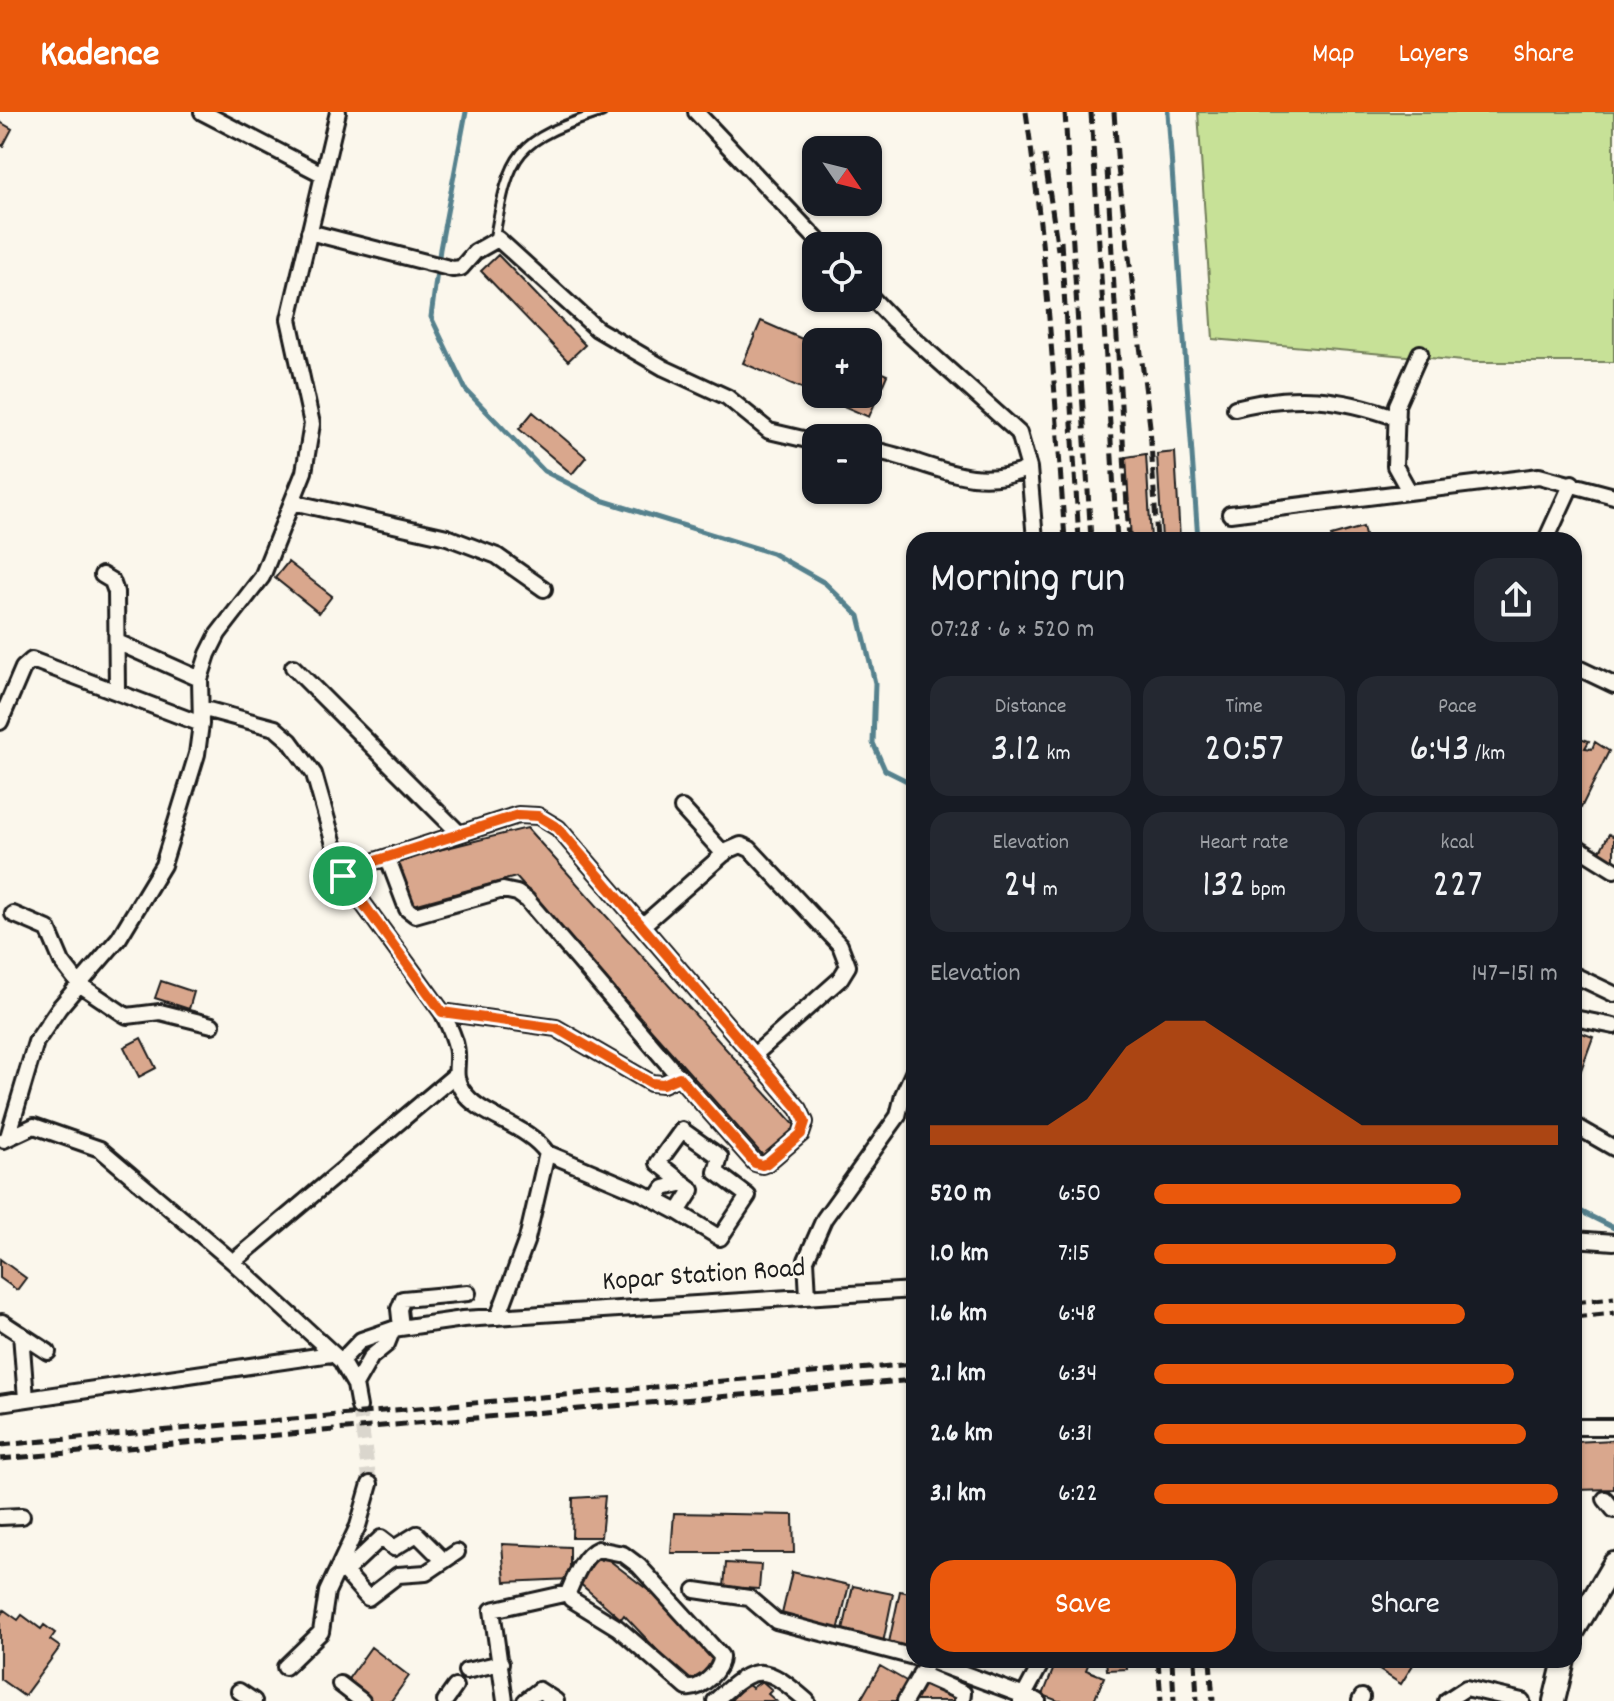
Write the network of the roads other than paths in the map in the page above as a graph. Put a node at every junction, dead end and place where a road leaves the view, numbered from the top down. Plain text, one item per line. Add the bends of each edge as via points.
1 (202, 112) edge
2 (338, 112) edge
3 (602, 112) edge
4 (696, 112) edge
5 (322, 174) junction
6 (309, 232) junction
7 (810, 232) edge
8 (494, 240) junction
9 (882, 309) edge
10 (1420, 353) dead end
11 (1235, 408) dead end
12 (1397, 418) junction
13 (802, 439) edge
14 (882, 453) edge
15 (1029, 468) junction
16 (1572, 483) junction
17 (1409, 491) junction
18 (1614, 496) edge
19 (292, 502) junction
20 (1230, 514) dead end
21 (1034, 532) edge
22 (1550, 532) edge
23 (102, 575) dead end
24 (544, 589) dead end
25 (117, 642) junction
26 (293, 667) dead end
27 (1582, 670) edge
28 (200, 679) junction
29 (1614, 685) edge
30 (117, 690) junction
31 (201, 708) junction
32 (0, 722) edge
33 (201, 724) junction
34 (682, 808) dead end
35 (459, 833) junction
36 (1582, 850) edge
37 (724, 854) junction
38 (388, 859) junction
39 (1614, 870) edge
40 (343, 876) junction
41 (13, 914) dead end
42 (642, 926) junction
43 (1582, 979) edge
44 (79, 984) junction
45 (1614, 994) edge
46 (442, 1012) junction
47 (1582, 1020) edge
48 (212, 1025) dead end
49 (1614, 1026) edge
50 (753, 1056) junction
51 (455, 1075) junction
52 (679, 1077) junction
53 (906, 1096) edge
54 (1582, 1130) edge
55 (4, 1140) edge
56 (1614, 1148) edge
57 (547, 1153) junction
58 (684, 1183) junction
59 (656, 1200) junction
60 (678, 1212) junction
61 (1582, 1240) edge
62 (1614, 1242) edge
63 (233, 1262) junction
64 (906, 1290) edge
65 (468, 1293) dead end
66 (808, 1296) junction
67 (498, 1317) junction
68 (2, 1322) edge
69 (397, 1328) junction
70 (21, 1334) junction
71 (48, 1352) dead end
72 (336, 1358) junction
73 (355, 1385) junction
74 (26, 1399) junction
75 (0, 1403) edge
76 (359, 1407) tunnel mouth
77 (1582, 1427) edge
78 (1614, 1427) edge
79 (370, 1484) tunnel mouth
80 (22, 1516) dead end
81 (0, 1517) edge
82 (457, 1552) dead end
83 (444, 1561) junction
84 (1614, 1564) edge
85 (1609, 1586) edge
86 (695, 1590) dead end
87 (568, 1593) junction
88 (1582, 1615) edge
89 (906, 1655) edge
90 (501, 1663) junction
91 (285, 1667) dead end
92 (923, 1668) edge
93 (929, 1668) edge
94 (934, 1668) edge
95 (1040, 1668) edge
96 (1562, 1668) edge
97 (466, 1671) dead end
98 (340, 1684) dead end
99 (455, 1687) dead end
100 (239, 1691) dead end
101 (1027, 1699) edge
102 (254, 1701) edge
103 (362, 1701) edge
104 (445, 1701) edge
105 (505, 1701) edge
106 (525, 1701) edge
107 (556, 1701) edge
108 (715, 1701) edge
109 (807, 1701) edge
110 (905, 1701) edge
111 (962, 1701) edge
112 (1446, 1701) edge
113 (1522, 1701) edge
114 (1554, 1701) edge

1 - 5 street
2 - 5 street
3 - 8 lane via 538,136 524,150 504,182
4 - 7 street
5 - 6 street
6 - 8 street via 453,269
6 - 19 street via 289,319 312,424 304,472
8 - 13 street via 503,242 597,329 727,397 769,431
9 - 15 street via 1019,433
10 - 12 street via 1397,405
11 - 12 street via 1309,397
12 - 17 street via 1395,466
14 - 15 street via 992,480
15 - 21 street
16 - 17 street via 1539,476
16 - 18 street
16 - 22 street
17 - 20 street
19 - 24 street via 447,537 497,556
19 - 28 street via 262,577 218,634
23 - 25 street via 115,587
25 - 28 street
25 - 30 street
26 - 35 street
27 - 29 street
28 - 31 street
30 - 32 street via 32,660 23,668
30 - 33 street
31 - 33 street
31 - 40 street via 275,728 290,741 314,774
33 - 44 street via 188,790 163,865 119,938
34 - 37 street
35 - 38 street
35 - 42 street via 518,815 538,816 558,828
36 - 39 street
37 - 42 street
37 - 50 street via 741,845 750,849 840,945 848,966
38 - 40 street
38 - 52 street via 407,909 415,915 503,890 527,900
40 - 46 street
41 - 44 street via 48,929 62,962
42 - 50 street
43 - 45 street
44 - 48 street via 127,1016 160,1012
44 - 55 street via 36,1042
46 - 51 street via 457,1053
46 - 52 street via 556,1028 651,1083
47 - 49 street
50 - 52 street via 805,1122 801,1134 762,1165
51 - 57 street via 474,1102 537,1139
51 - 63 street
53 - 66 street via 898,1116 824,1219 806,1260
54 - 56 street
55 - 63 street via 34,1126 100,1149
57 - 59 street
57 - 67 street via 527,1239
58 - 59 street via 664,1188
58 - 60 street via 692,1190
58 - 60 street via 658,1163 682,1130 720,1157 716,1172 748,1196 720,1238
59 - 60 street
61 - 62 street
63 - 72 street
64 - 66 street, Kopar Station Road
65 - 69 street via 403,1299
66 - 67 street, Kopar Station Road
67 - 69 street, Kopar Station Road
68 - 70 street
69 - 72 street, Kopar Station Road via 361,1340
69 - 73 street
70 - 71 street
70 - 74 street
72 - 73 street
72 - 74 street
73 - 76 street
74 - 75 street
77 - 78 street
79 - 91 street via 358,1526 327,1592 321,1632
80 - 81 street
82 - 83 street
83 - 83 street via 426,1573 398,1575 368,1598 345,1572 381,1538 394,1548 417,1534
84 - 85 street
85 - 88 street
86 - 89 street via 749,1598 776,1621
87 - 87 street via 592,1552 623,1554 721,1656 721,1663 690,1689
87 - 90 street via 492,1610
90 - 97 street
90 - 105 street
92 - 110 street
93 - 111 street via 963,1693
94 - 101 street
95 - 101 street
96 - 114 street
98 - 103 street
99 - 104 street
100 - 102 street
106 - 107 street via 539,1690
108 - 109 street via 753,1672 766,1672
112 - 113 street via 1466,1688

